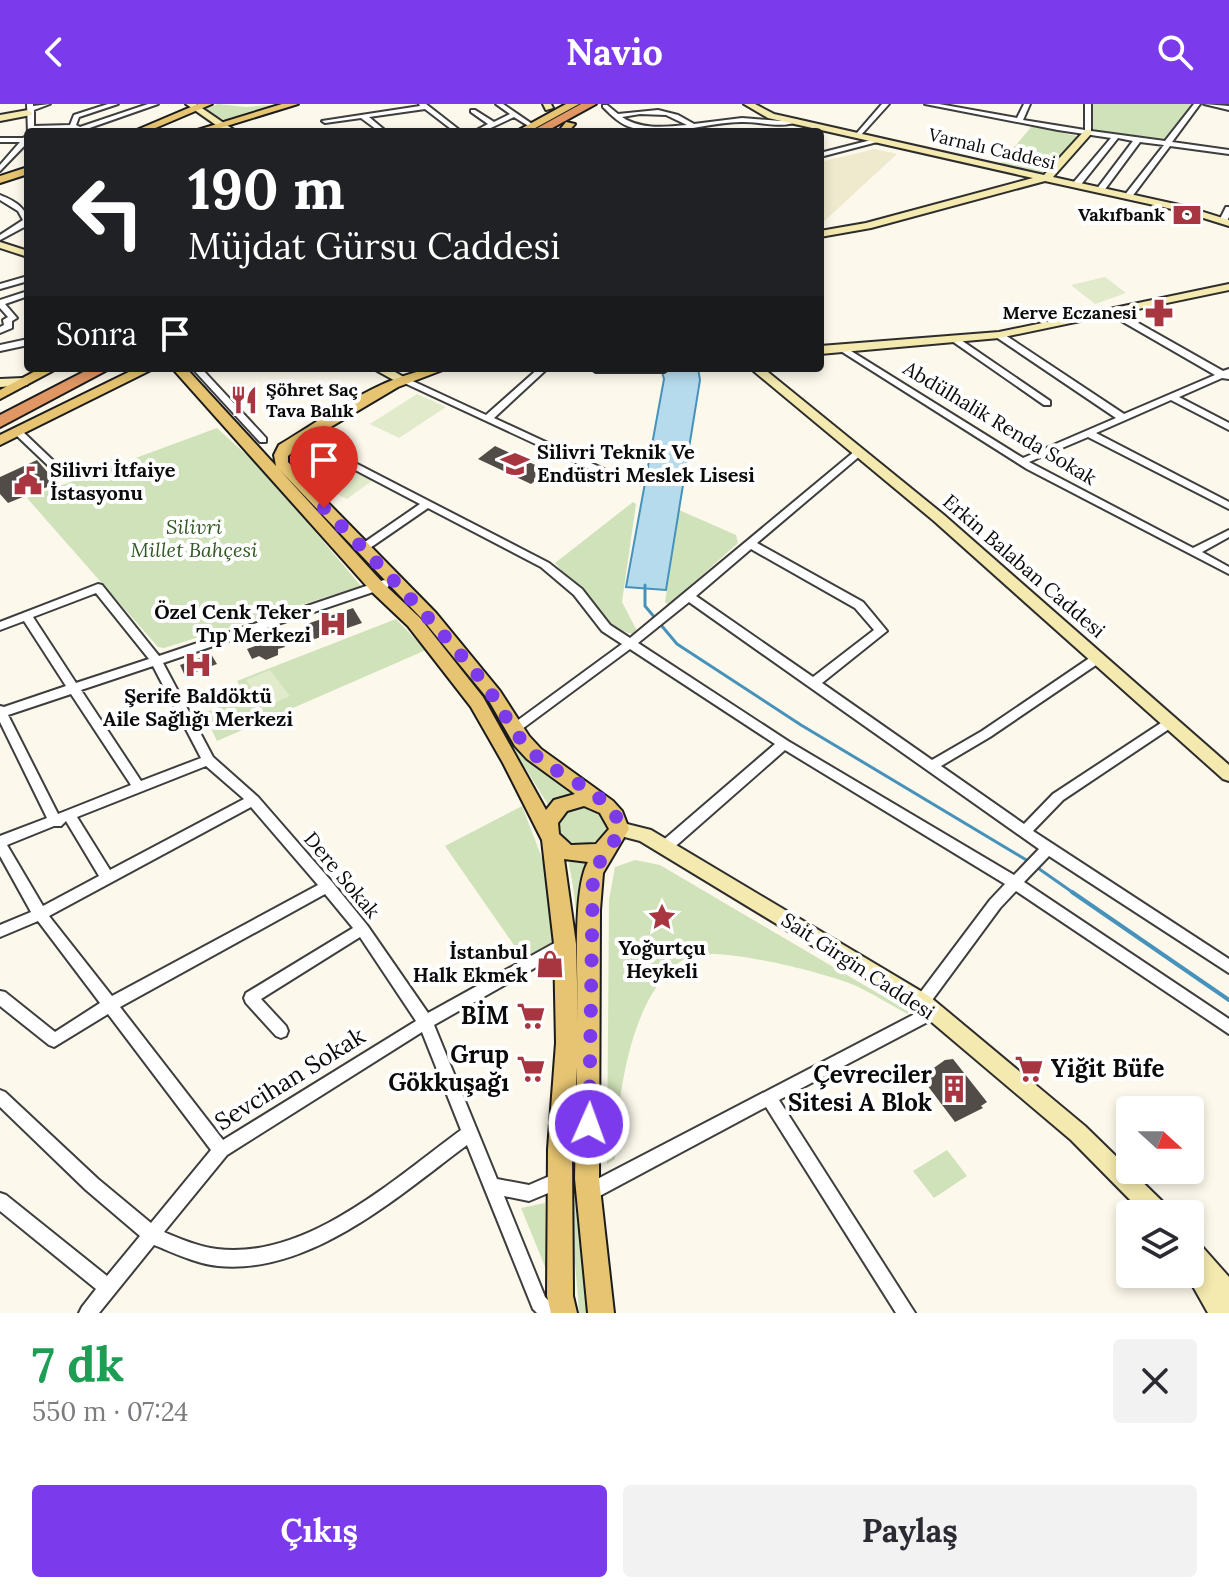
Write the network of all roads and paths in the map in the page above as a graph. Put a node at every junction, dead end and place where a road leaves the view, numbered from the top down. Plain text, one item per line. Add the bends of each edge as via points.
1 (44, 104) edge
2 (115, 104) edge
3 (155, 104) edge
4 (293, 104) edge
5 (499, 104) edge
6 (748, 104) edge
7 (886, 104) edge
8 (928, 104) edge
9 (1027, 104) edge
10 (1088, 104) edge
11 (1197, 104) edge
12 (1207, 104) edge
13 (197, 105) edge
14 (424, 105) edge
15 (600, 106) edge
16 (948, 106) edge
17 (1229, 108) edge
18 (29, 109) edge
19 (473, 111) dead end
20 (514, 115) junction
21 (563, 115) edge
22 (363, 116) junction
23 (618, 116) junction
24 (0, 118) edge
25 (325, 121) dead end
26 (796, 121) junction
27 (1019, 121) junction
28 (494, 125) junction
29 (695, 127) junction
30 (74, 128) edge
31 (146, 128) edge
32 (227, 128) edge
33 (231, 128) edge
34 (379, 128) edge
35 (454, 128) edge
36 (486, 128) edge
37 (533, 128) edge
38 (536, 128) edge
39 (833, 130) junction
40 (824, 132) edge
41 (1088, 132) junction
42 (858, 135) junction
43 (24, 136) edge
44 (1116, 136) junction
45 (1138, 139) junction
46 (0, 140) edge
47 (879, 140) junction
48 (1168, 142) junction
49 (24, 148) edge
50 (1229, 152) edge
51 (824, 154) edge
52 (12, 173) edge
53 (1047, 177) junction
54 (1076, 185) junction
55 (1100, 190) junction
56 (1128, 196) junction
57 (0, 197) edge
58 (24, 208) edge
59 (1229, 209) edge
60 (1226, 222) edge
61 (24, 225) edge
62 (824, 233) edge
63 (0, 238) edge
64 (0, 245) edge
65 (24, 253) edge
66 (24, 280) edge
67 (0, 287) edge
68 (1227, 288) edge
69 (24, 294) edge
70 (0, 303) edge
71 (1114, 313) junction
72 (0, 330) edge
73 (999, 335) junction
74 (955, 339) junction
75 (24, 343) edge
76 (0, 348) edge
77 (840, 348) junction
78 (824, 350) edge
79 (43, 372) edge
80 (75, 372) edge
81 (95, 372) edge
82 (140, 372) edge
83 (183, 372) edge
84 (200, 372) edge
85 (386, 372) edge
86 (428, 372) edge
87 (540, 372) edge
88 (761, 372) edge
89 (768, 372) edge
90 (1226, 375) edge
91 (403, 380) junction
92 (23, 382) junction
93 (0, 383) edge
94 (787, 394) junction
95 (0, 395) edge
96 (1172, 397) junction
97 (1047, 403) dead end
98 (0, 411) edge
99 (1123, 418) junction
100 (487, 419) junction
101 (0, 422) edge
102 (1229, 427) edge
103 (18, 432) junction
104 (1088, 433) junction
105 (263, 440) dead end
106 (0, 441) edge
107 (299, 441) junction
108 (858, 453) junction
109 (1022, 462) junction
110 (269, 464) junction
111 (601, 471) dead end
112 (60, 472) dead end
113 (427, 504) junction
114 (1229, 506) edge
115 (1229, 533) edge
116 (749, 543) junction
117 (363, 548) junction
118 (1194, 552) junction
119 (1229, 571) edge
120 (386, 583) junction
121 (690, 597) junction
122 (26, 616) junction
123 (0, 626) edge
124 (630, 643) junction
125 (1098, 658) junction
126 (155, 659) junction
127 (814, 683) junction
128 (74, 687) junction
129 (1, 712) edge
130 (1171, 722) junction
131 (514, 729) junction
132 (784, 744) junction
133 (208, 760) junction
134 (933, 765) junction
135 (1229, 775) edge
136 (139, 788) junction
137 (253, 800) junction
138 (606, 806) junction
139 (70, 816) junction
140 (56, 822) junction
141 (1025, 831) junction
142 (549, 836) junction
143 (614, 837) junction
144 (0, 843) edge
145 (665, 847) junction
146 (1048, 848) junction
147 (107, 878) junction
148 (1015, 883) junction
149 (327, 886) junction
150 (40, 914) junction
151 (362, 929) junction
152 (0, 931) edge
153 (565, 944) junction
154 (1229, 967) edge
155 (1, 999) edge
156 (109, 1005) junction
157 (927, 1007) junction
158 (426, 1023) junction
159 (1229, 1027) edge
160 (281, 1031) dead end
161 (0, 1097) edge
162 (769, 1098) junction
163 (470, 1133) junction
164 (1078, 1133) junction
165 (221, 1150) junction
166 (559, 1180) junction
167 (492, 1186) junction
168 (588, 1193) junction
169 (1134, 1200) edge
170 (1145, 1200) edge
171 (0, 1201) edge
172 (152, 1235) junction
173 (1204, 1266) edge
174 (1204, 1282) edge
175 (108, 1288) junction
176 (1229, 1294) edge
177 (88, 1313) edge
178 (549, 1313) edge
179 (564, 1313) edge
180 (601, 1313) edge
181 (906, 1313) edge
182 (1221, 1313) edge

1 - 18 street
2 - 30 street via 76,116
3 - 30 street
4 - 33 main road
5 - 20 street
6 - 26 street, Varnalı Caddesi
7 - 42 street
8 - 16 street
9 - 27 street
10 - 41 street
11 - 48 street
12 - 17 street
13 - 31 main road
13 - 32 street
14 - 22 street
14 - 35 street
15 - 21 highway
15 - 23 street
16 - 27 street
18 - 24 street
19 - 28 street
20 - 28 street
20 - 37 street
21 - 38 highway
22 - 25 street
22 - 34 street
23 - 29 street via 642,126
23 - 29 street via 672,112
26 - 29 street via 783,125 731,120
26 - 39 street, Varnalı Caddesi
27 - 41 street
28 - 36 street
39 - 40 street
39 - 42 street, Varnalı Caddesi
41 - 44 street
41 - 53 street
42 - 47 street, Varnalı Caddesi
43 - 46 street
44 - 45 street
44 - 54 street
45 - 48 street
45 - 55 street
47 - 51 street
47 - 53 street, Varnalı Caddesi
48 - 50 street
48 - 56 street
49 - 52 street
53 - 54 street, Varnalı Caddesi
53 - 62 street
54 - 55 street, Varnalı Caddesi
55 - 56 street, Varnalı Caddesi
56 - 60 street, Varnalı Caddesi
57 - 58 street
59 - 60 street
61 - 63 street
64 - 65 street
66 - 67 street
68 - 71 street
69 - 70 street
70 - 72 street via 13,318
71 - 73 street
71 - 90 street
73 - 74 street
73 - 99 street
74 - 77 street
74 - 97 street
75 - 76 street
77 - 78 street
77 - 109 street, Abdülhalik Renda Sokak
79 - 92 main road
80 - 98 highway
81 - 101 highway
82 - 103 main road
83 - 110 main road
84 - 105 street
85 - 91 street
86 - 91 main road
87 - 100 street
88 - 94 street, Erkin Balaban Caddesi
89 - 94 street, Erkin Balaban Caddesi
90 - 96 street
91 - 100 street
91 - 107 main road
92 - 93 street
92 - 95 main road
94 - 108 street, Erkin Balaban Caddesi
96 - 99 street
96 - 102 street
99 - 104 street
100 - 111 street
103 - 106 main road
103 - 112 street
104 - 109 street
104 - 114 street
107 - 110 main road via 277,451
107 - 113 street
107 - 117 main road via 281,455 281,463
108 - 116 street
108 - 125 street, Erkin Balaban Caddesi
109 - 118 street, Abdülhalik Renda Sokak
110 - 120 main road
113 - 117 street
113 - 124 street via 545,565 578,592 606,628
115 - 118 street
116 - 121 street
116 - 127 street via 859,605 881,631
117 - 120 main road
118 - 119 street, Abdülhalik Renda Sokak
120 - 126 street
120 - 131 main road via 494,695
120 - 142 main road via 477,702
121 - 124 street
121 - 127 street
122 - 123 street, Dere Sokak
122 - 126 street, Dere Sokak via 98,588
122 - 128 street
124 - 131 street
124 - 132 street
125 - 130 street, Erkin Balaban Caddesi
125 - 134 street
126 - 128 street
126 - 133 street, Dere Sokak
127 - 134 street
128 - 129 street
128 - 136 street
129 - 140 street
130 - 135 street, Erkin Balaban Caddesi
130 - 141 street via 1058,797
131 - 138 main road via 534,754
132 - 145 street
132 - 148 street
133 - 136 street
133 - 137 street, Dere Sokak
134 - 141 street
136 - 139 street
137 - 147 street
137 - 149 street, Dere Sokak
138 - 142 main road via 584,799 561,805 552,812
138 - 143 main road via 618,820
139 - 140 street
139 - 147 street
140 - 144 street
141 - 146 street
142 - 143 main road via 578,856 600,852
142 - 153 main road
143 - 145 street, Sait Girgin Caddesi via 645,835
143 - 168 main road via 593,872 590,910
144 - 150 street
145 - 157 street, Sait Girgin Caddesi
146 - 148 street
146 - 154 street
147 - 150 street
148 - 157 street via 995,904
148 - 159 street
149 - 151 street, Dere Sokak
149 - 156 street
150 - 152 street
150 - 156 street
151 - 158 street, Dere Sokak
151 - 160 street via 251,998
153 - 158 street, Sevcihan Sokak
153 - 166 main road via 567,1043
155 - 156 street via 54,1040
156 - 165 street
157 - 162 street
157 - 164 street, Sait Girgin Caddesi
158 - 163 street, Dere Sokak
158 - 165 street, Sevcihan Sokak
161 - 172 street
162 - 168 street
162 - 181 street
163 - 167 street, Dere Sokak
163 - 172 street via 345,1222 304,1243 229,1260 190,1252
164 - 169 street, Sait Girgin Caddesi
164 - 170 street, Sait Girgin Caddesi
165 - 172 street, Sevcihan Sokak
166 - 167 street via 529,1193
166 - 179 main road
167 - 178 street, Dere Sokak via 539,1303
168 - 180 main road
171 - 175 street
172 - 175 street, Sevcihan Sokak
173 - 176 street
174 - 182 street
175 - 177 street, Sevcihan Sokak

